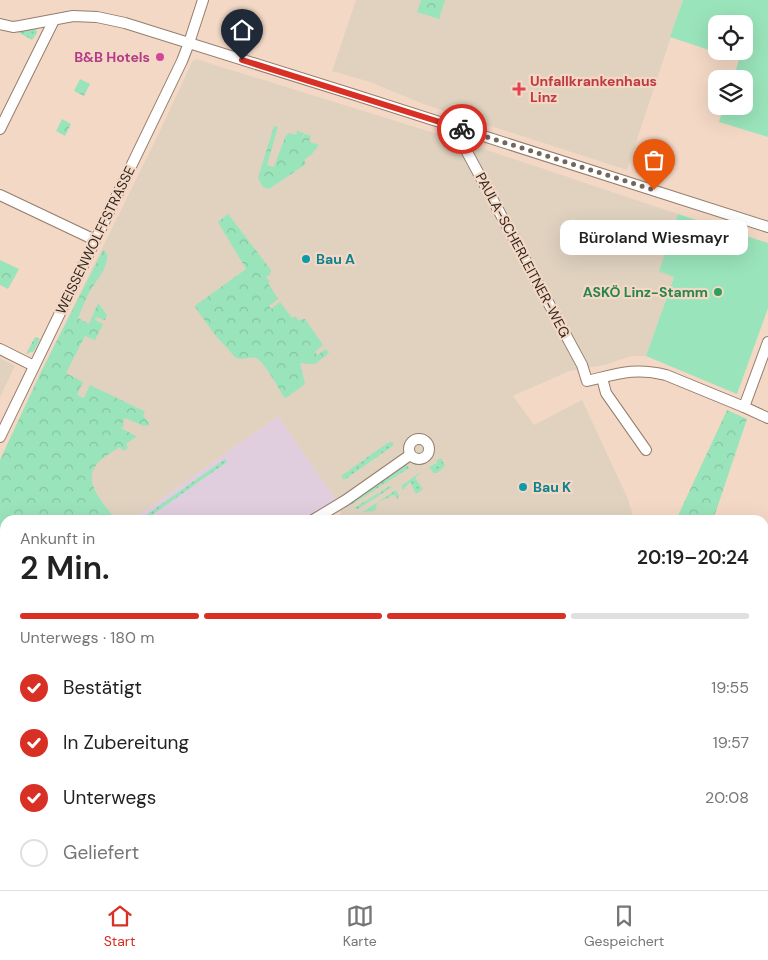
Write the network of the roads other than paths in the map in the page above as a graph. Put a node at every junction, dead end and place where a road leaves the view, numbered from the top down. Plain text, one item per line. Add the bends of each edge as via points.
1 (203, 0) edge
2 (54, 20) junction
3 (0, 24) edge
4 (189, 43) junction
5 (0, 129) edge
6 (463, 130) junction
7 (0, 195) edge
8 (768, 227) edge
9 (95, 240) junction
10 (768, 342) edge
11 (0, 349) edge
12 (34, 366) junction
13 (602, 378) junction
14 (744, 406) junction
15 (768, 418) edge
16 (0, 437) edge
17 (646, 450) dead end
18 (410, 455) dead end
19 (322, 515) edge

1 - 4 street, WEISSENWOLFFSTRASSE
2 - 3 street via 13,27
2 - 4 street via 79,16 109,19
2 - 5 street
4 - 6 street
4 - 9 street, WEISSENWOLFFSTRASSE
6 - 8 street
6 - 13 street, PAULA-SCHERLEITNER-WEG via 460,139 582,365 587,381
7 - 9 street
9 - 12 street, WEISSENWOLFFSTRASSE
10 - 14 street
11 - 12 street
12 - 16 street, WEISSENWOLFFSTRASSE
13 - 14 street via 634,370 653,372
13 - 17 street via 606,393
14 - 15 street
18 - 19 street

